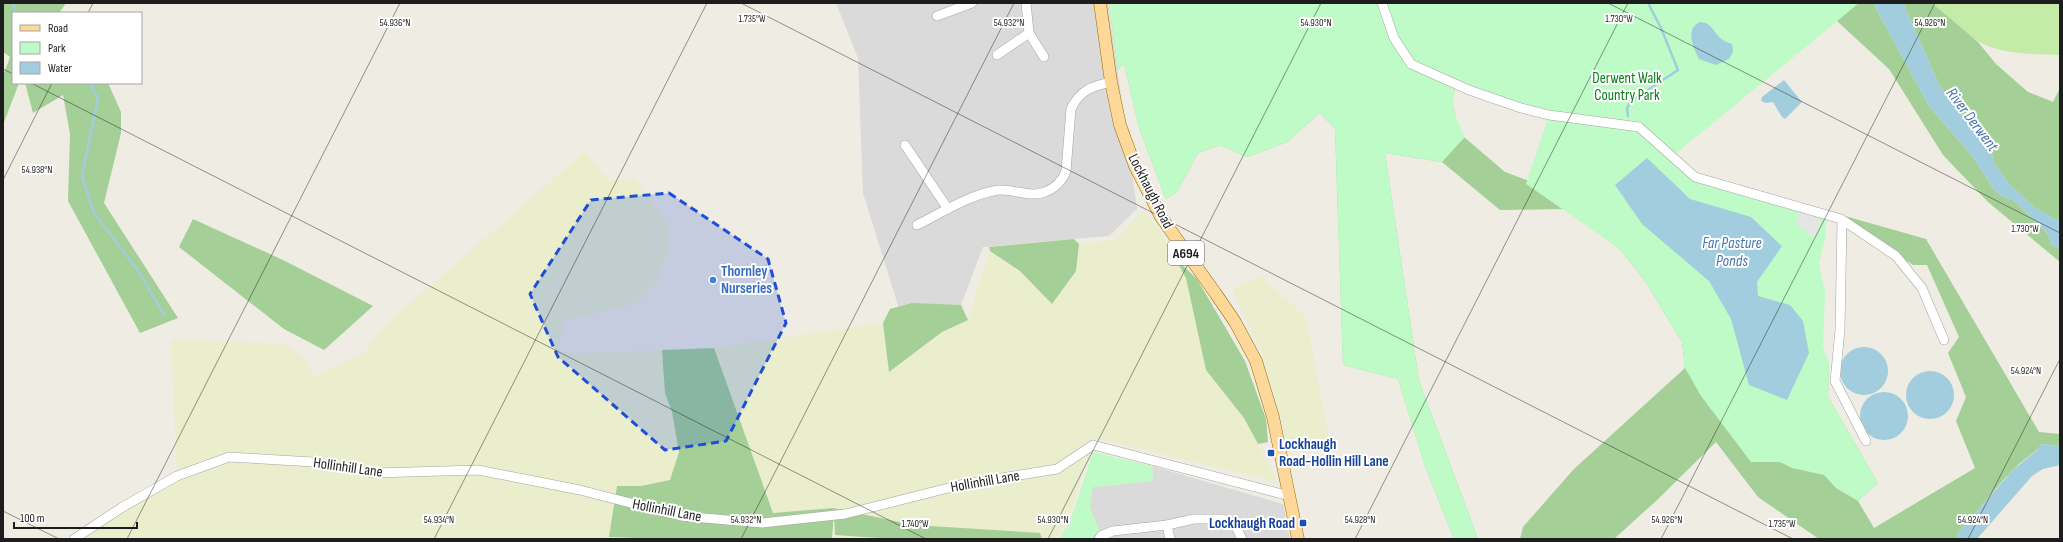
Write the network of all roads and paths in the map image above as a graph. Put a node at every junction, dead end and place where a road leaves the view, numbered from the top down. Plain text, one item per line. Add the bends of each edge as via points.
1 (972, 3) edge
2 (1026, 3) edge
3 (1100, 3) edge
4 (1382, 3) edge
5 (937, 16) dead end
6 (1029, 33) junction
7 (997, 55) dead end
8 (1044, 57) dead end
9 (1111, 82) junction
10 (905, 145) dead end
11 (948, 209) junction
12 (1842, 220) junction
13 (917, 225) dead end
14 (1944, 340) dead end
15 (1866, 441) dead end
16 (1290, 496) junction
17 (1167, 525) junction
18 (74, 539) edge
19 (1099, 539) edge
20 (1170, 539) edge
21 (1242, 539) edge
22 (1298, 539) edge

1 - 5 street
2 - 6 street
3 - 9 main road, Lockhaugh Road / A694
4 - 12 street via 1394,38 1411,64 1469,90 1521,108 1549,115 1639,127 1695,177
6 - 7 street
6 - 8 street
9 - 11 street via 1096,85 1075,100 1071,109 1066,172 1058,184 1043,193 1000,190 987,192
9 - 16 main road, Lockhaugh Road / A694 via 1120,125 1135,166 1161,217 1224,305 1256,361 1273,417
10 - 11 street
11 - 13 street
12 - 14 street via 1896,256 1922,288
12 - 15 street via 1840,330 1835,381
16 - 18 street, Hollinhill Lane via 1093,445 1057,470 964,484 844,514 762,523 682,516 580,490 478,470 374,473 313,462 229,457 177,476
16 - 22 main road, A694
17 - 19 street via 1113,531
17 - 20 street
17 - 21 street via 1194,520 1222,519 1236,527

